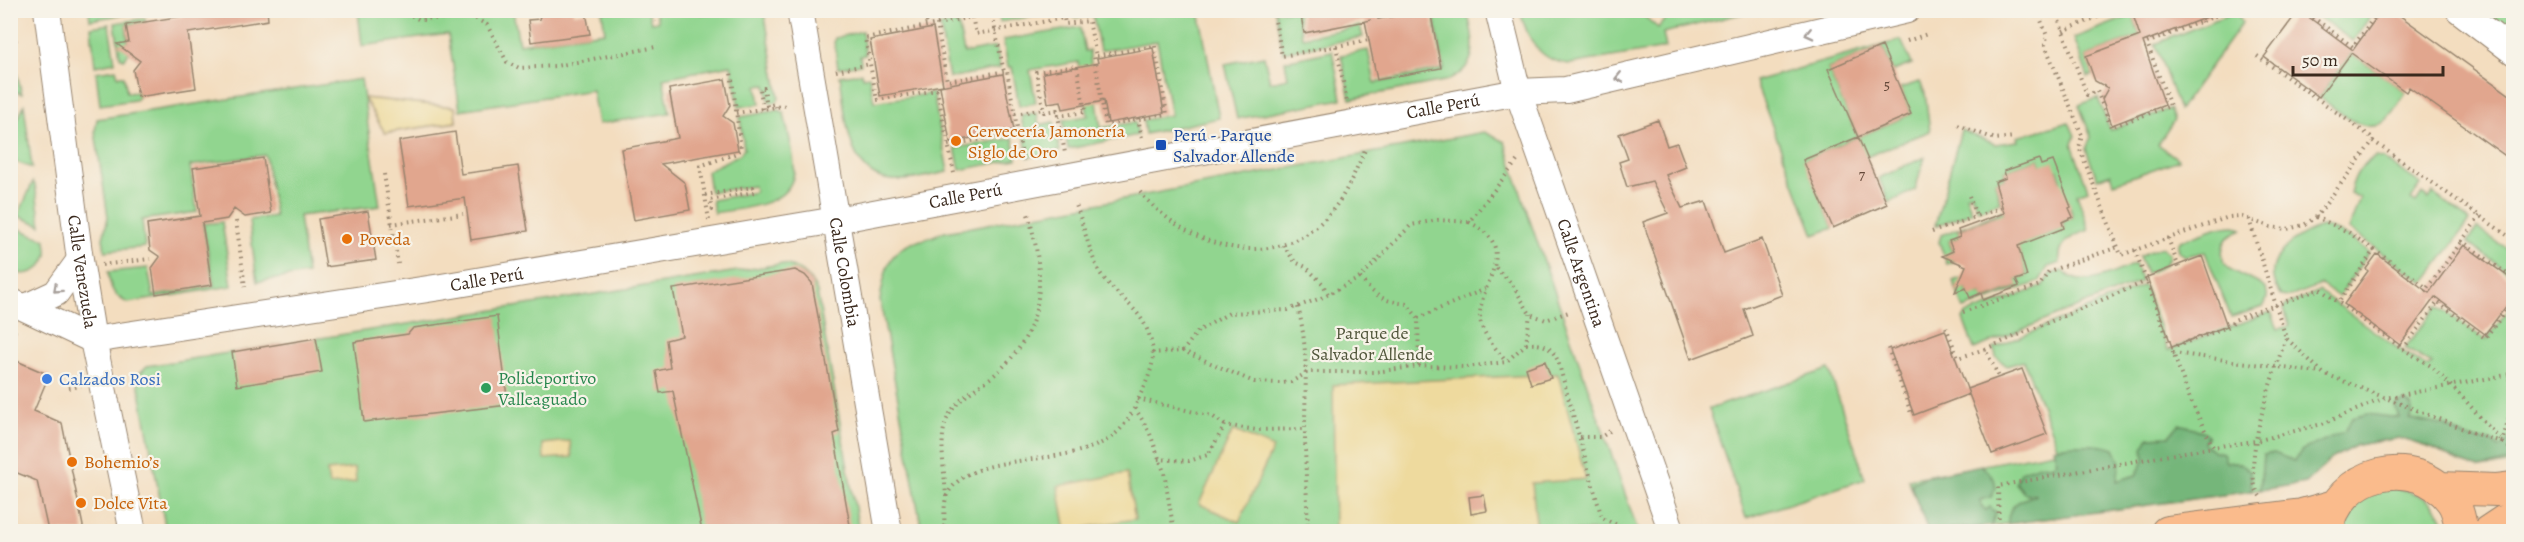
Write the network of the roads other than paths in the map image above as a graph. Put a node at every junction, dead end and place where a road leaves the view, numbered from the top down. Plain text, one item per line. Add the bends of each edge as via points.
1 (47, 10) edge
2 (800, 10) edge
3 (1498, 10) edge
4 (1907, 10) edge
5 (2459, 10) edge
6 (2514, 52) edge
7 (1518, 92) junction
8 (836, 220) junction
9 (91, 263) junction
10 (18, 304) edge
11 (93, 340) junction
12 (2439, 488) junction
13 (2514, 488) edge
14 (2331, 519) edge
15 (2514, 519) edge
16 (133, 531) edge
17 (889, 531) edge
18 (1672, 531) edge
19 (2167, 531) edge
20 (2462, 531) edge
21 (2488, 531) edge

1 - 9 street, Calle Venezuela
2 - 8 street, Calle Colombia
3 - 7 street, Calle Argentina
4 -> 7 street, Calle Perú via 1566,90
5 - 6 street
7 - 8 street, Calle Perú
7 - 18 street, Calle Argentina
8 - 11 street, Calle Perú
8 - 17 street, Calle Colombia
9 -> 10 street via 56,293
9 - 11 street, Calle Venezuela
10 - 11 street
11 - 16 street, Calle Venezuela
12 - 13 main road
12 - 14 main road via 2406,472 2376,474 2358,482
12 - 20 main road via 2453,502
14 - 19 main road via 2302,515
15 - 21 main road

